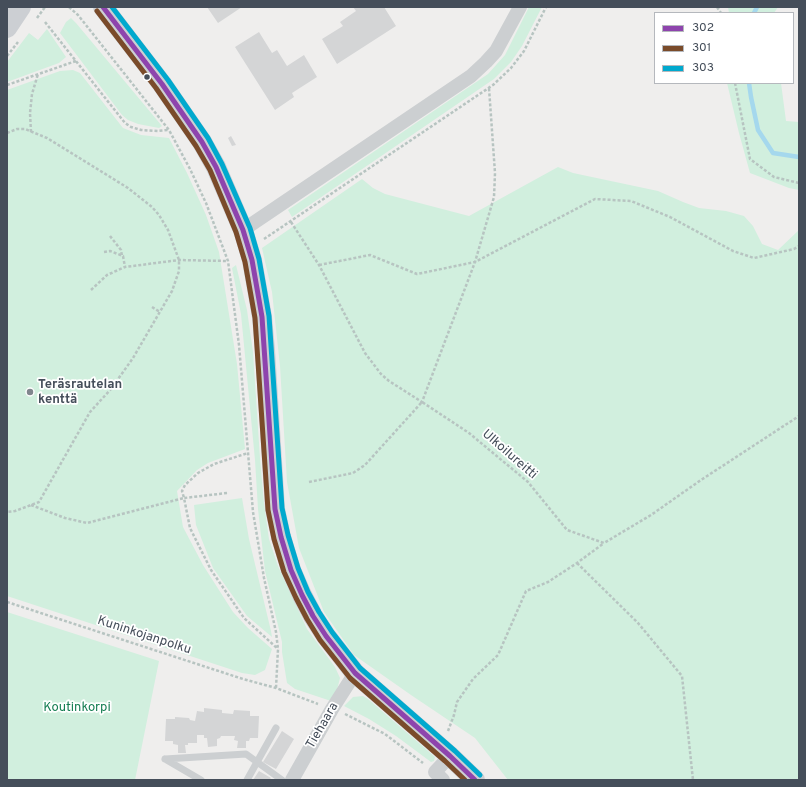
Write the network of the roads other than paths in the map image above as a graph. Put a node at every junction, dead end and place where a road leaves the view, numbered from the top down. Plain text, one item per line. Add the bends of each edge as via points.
1 (22, 7) edge
2 (102, 7) edge
3 (520, 7) edge
4 (7, 28) edge
5 (243, 230) junction
6 (355, 673) junction
7 (276, 728) dead end
8 (450, 756) junction
9 (257, 762) junction
10 (439, 776) edge
11 (201, 780) edge
12 (247, 780) edge
13 (282, 780) edge
14 (292, 780) edge
15 (475, 780) edge

1 - 4 main road
2 - 5 main road via 162,84 202,142 216,167
3 - 5 street via 496,51 470,76
5 - 6 main road via 252,260 262,317 275,509 281,537 291,570 312,616
6 - 8 main road
6 - 14 street, Tiehaara
7 - 9 lane
8 - 10 street
8 - 15 main road
9 - 11 lane via 246,754 164,759
9 - 12 lane
9 - 13 lane

